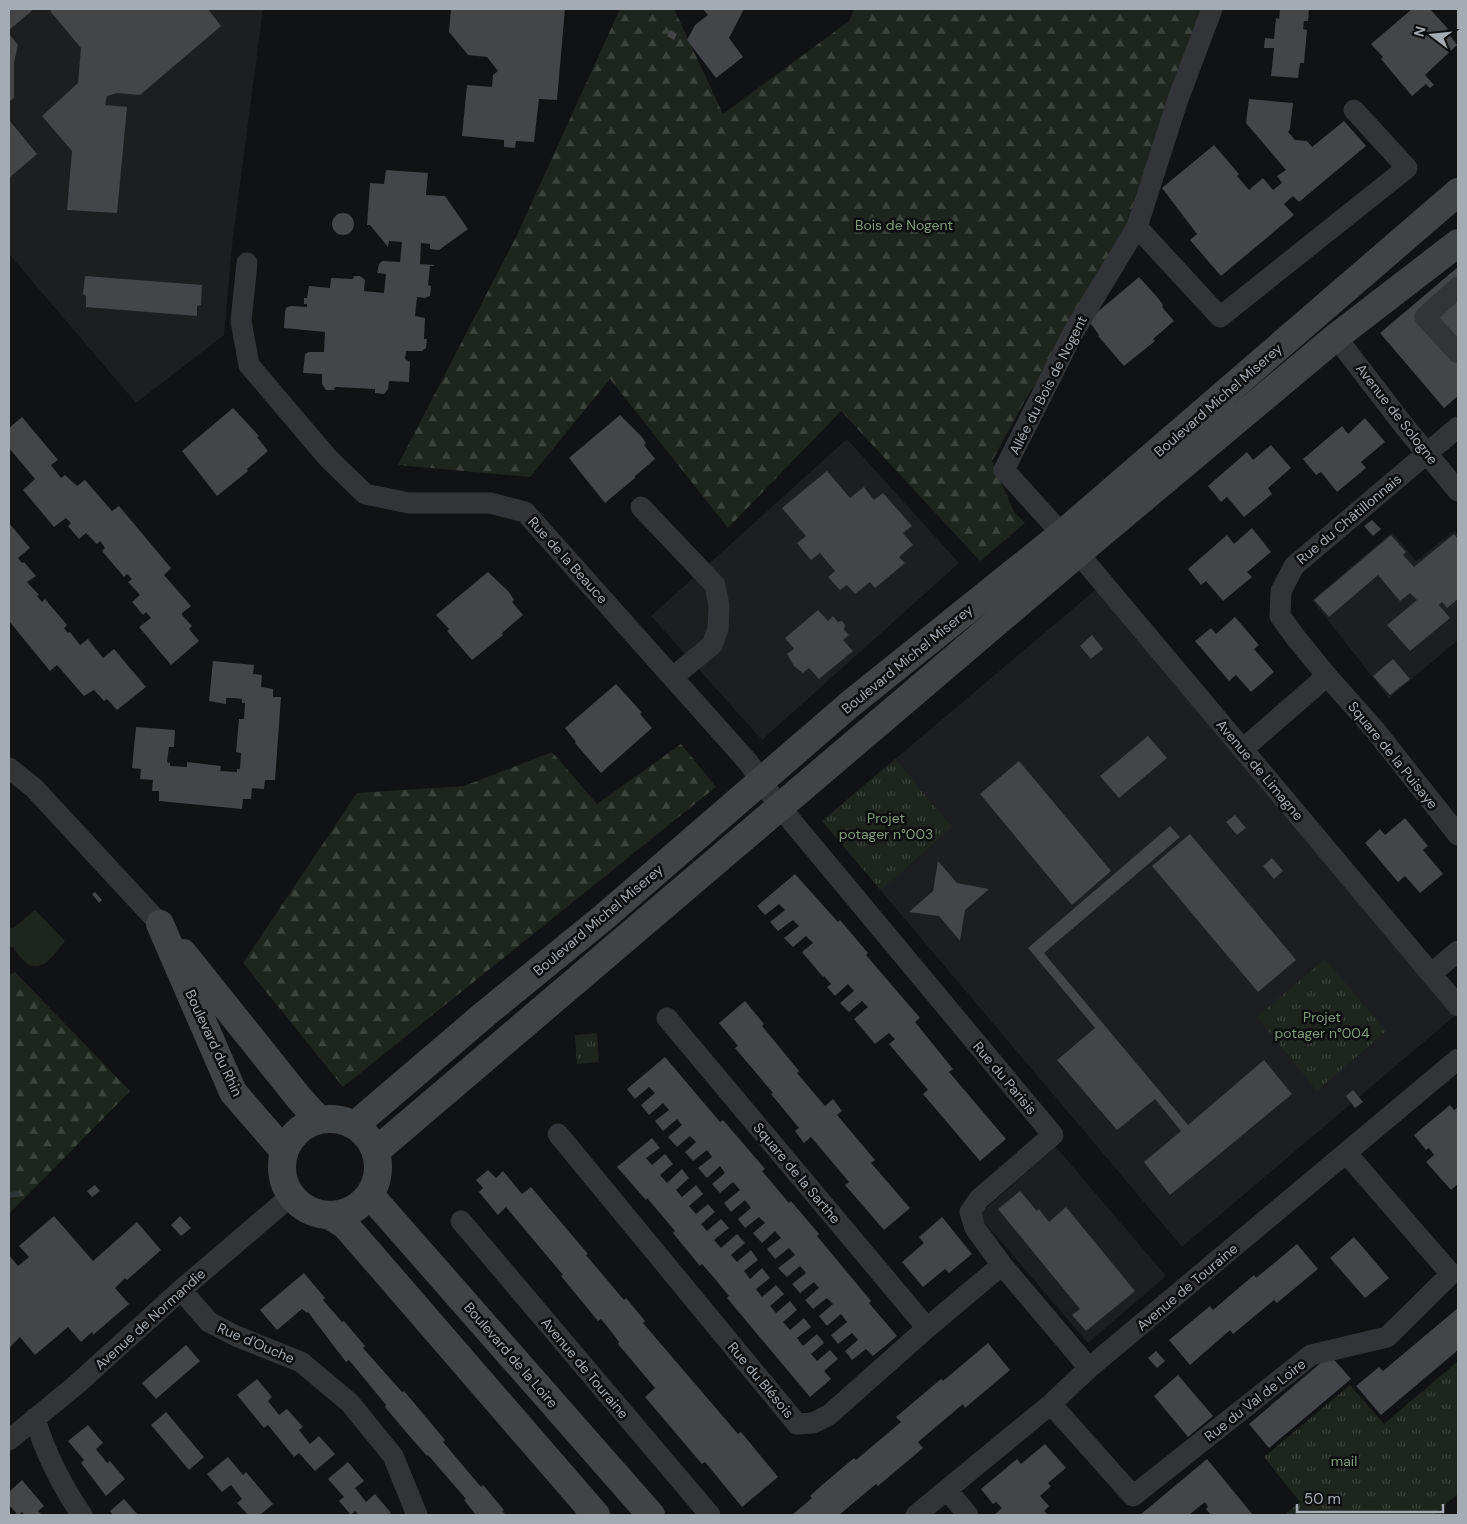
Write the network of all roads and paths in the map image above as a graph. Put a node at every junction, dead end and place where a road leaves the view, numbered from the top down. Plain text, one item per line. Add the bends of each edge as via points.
1 (1212, 9) edge
2 (1354, 110) dead end
3 (1458, 192) edge
4 (1137, 227) junction
5 (1458, 243) edge
6 (247, 263) dead end
7 (1458, 287) edge
8 (1336, 336) junction
9 (1458, 353) edge
10 (1458, 427) edge
11 (1427, 452) junction
12 (1458, 491) edge
13 (641, 506) dead end
14 (1070, 544) junction
15 (1327, 676) junction
16 (673, 678) junction
17 (1243, 749) junction
18 (9, 768) edge
19 (762, 780) junction
20 (779, 806) junction
21 (1458, 835) edge
22 (160, 924) junction
23 (1458, 951) edge
24 (1431, 974) junction
25 (1458, 1006) edge
26 (667, 1018) dead end
27 (1458, 1060) edge
28 (319, 1120) junction
29 (355, 1125) junction
30 (558, 1134) dead end
31 (284, 1151) junction
32 (376, 1151) junction
33 (1347, 1154) junction
34 (370, 1195) junction
35 (291, 1196) junction
36 (330, 1216) junction
37 (461, 1221) dead end
38 (1002, 1264) junction
39 (1454, 1271) edge
40 (181, 1290) junction
41 (927, 1328) junction
42 (1089, 1368) junction
43 (1052, 1404) junction
44 (36, 1418) junction
45 (9, 1440) edge
46 (947, 1490) junction
47 (82, 1515) edge
48 (417, 1515) edge
49 (596, 1515) edge
50 (651, 1515) edge
51 (710, 1515) edge
52 (916, 1515) edge
53 (968, 1515) edge

1 - 4 street, Allée du Bois de Nogent via 1178,99
2 - 4 street via 1407,168 1220,317
3 - 14 street, Boulevard Michel Miserey
4 - 14 street, Allée du Bois de Nogent via 1074,331 1004,470
5 - 8 street, Boulevard Michel Miserey
6 - 16 street, Rue de la Beauce via 241,321 249,365 328,458 365,494 408,503 490,503 525,512
7 - 9 street via 1425,318
8 - 11 street, Avenue de Sologne
8 - 14 street, Boulevard Michel Miserey
10 - 11 street, Rue du Châtillonnais
11 - 12 street, Avenue de Sologne
11 - 15 street, Rue du Châtillonnais via 1294,566 1280,591 1280,616
13 - 16 street via 715,585 719,606 718,629 712,645
14 - 17 street, Avenue de Limagne
14 - 19 street, Boulevard Michel Miserey via 849,705
14 - 20 street, Boulevard Michel Miserey
15 - 17 street
15 - 21 street, Square de la Puisaye via 1375,730
16 - 19 street, Rue de la Beauce
17 - 24 street, Avenue de Limagne
18 - 22 street, Boulevard du Rhin via 34,788
19 - 20 street, Rue du Parisis
19 - 29 street, Boulevard Michel Miserey
20 - 32 street, Boulevard Michel Miserey
20 - 38 street, Rue du Parisis via 1053,1135 979,1199 970,1212 975,1228
22 - 28 street, Boulevard du Rhin
22 - 31 street, Boulevard du Rhin via 233,1092
23 - 24 street
24 - 25 street, Avenue de Limagne
26 - 41 street, Square de la Sarthe
27 - 33 street, Avenue de Touraine
28 - 29 street via 332,1119
28 - 31 street via 296,1134
29 - 32 street via 368,1137
30 - 41 street, Rue du Blésois via 797,1424 812,1423 830,1416
31 - 35 street via 284,1184
32 - 34 street via 377,1181
33 - 39 street, Rue du Val de Loire
33 - 42 street, Avenue de Touraine
34 - 36 street via 345,1214
34 - 50 street, Boulevard de la Loire
35 - 36 street via 314,1214
35 - 40 street, Avenue de Normandie
36 - 49 street via 345,1225
37 - 51 street, Avenue de Touraine
38 - 41 street, Rue du Blésois
38 - 42 street, Rue du Parisis
39 - 43 street, Rue du Val de Loire via 1388,1336 1311,1355 1133,1496
40 - 44 street, Avenue de Normandie
40 - 48 street, Rue d'Ouche via 209,1322 301,1362 350,1403 393,1456
42 - 43 street, Avenue de Touraine
43 - 46 street, Avenue de Touraine
44 - 45 street, Avenue de Normandie
44 - 47 street via 40,1437 71,1500
46 - 52 street, Avenue de Touraine
46 - 53 street

